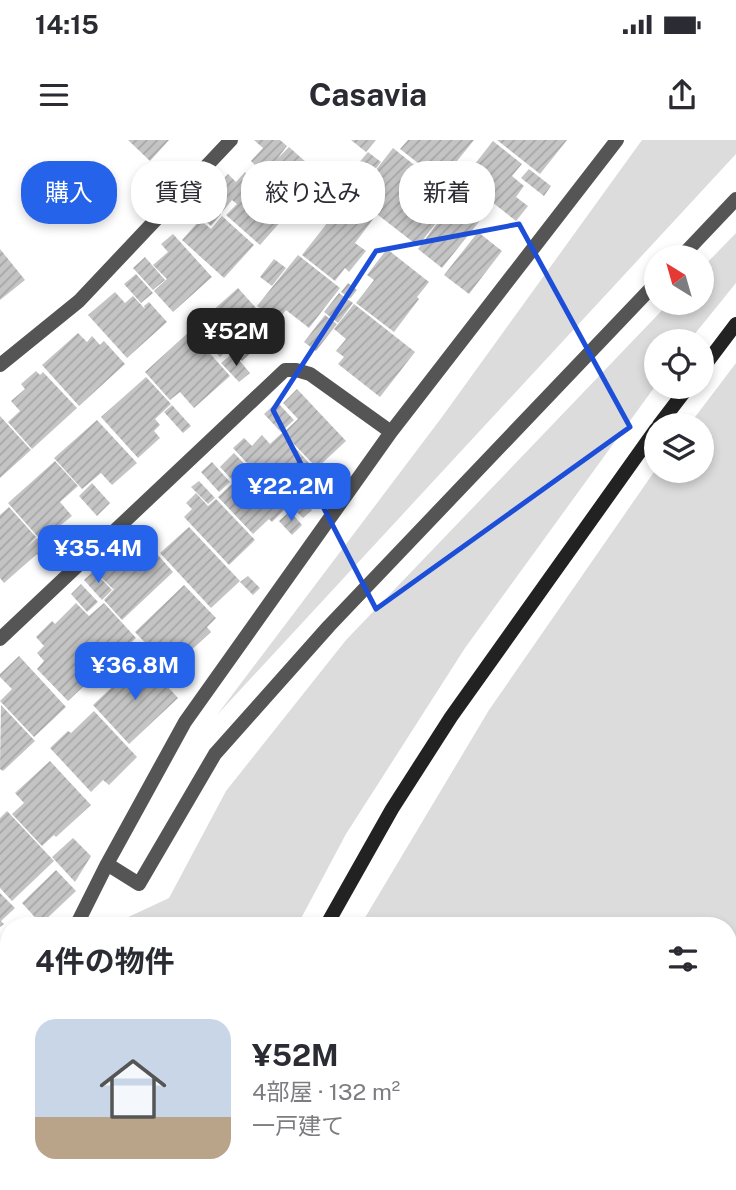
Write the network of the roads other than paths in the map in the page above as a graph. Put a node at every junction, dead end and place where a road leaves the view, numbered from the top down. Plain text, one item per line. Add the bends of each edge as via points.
1 (231, 140) edge
2 (617, 140) edge
3 (736, 199) edge
4 (692, 245) edge
5 (644, 296) edge
6 (736, 324) edge
7 (714, 353) edge
8 (0, 365) edge
9 (391, 432) junction
10 (644, 447) edge
11 (0, 639) edge
12 (107, 864) junction
13 (80, 917) edge
14 (331, 917) edge

1 - 8 street via 79,301
2 - 9 street
3 - 4 street
5 - 12 street via 329,626 215,754 139,884
6 - 7 street
9 - 11 street via 310,374 285,370
9 - 12 street via 185,722
10 - 14 street via 451,717
12 - 13 street

